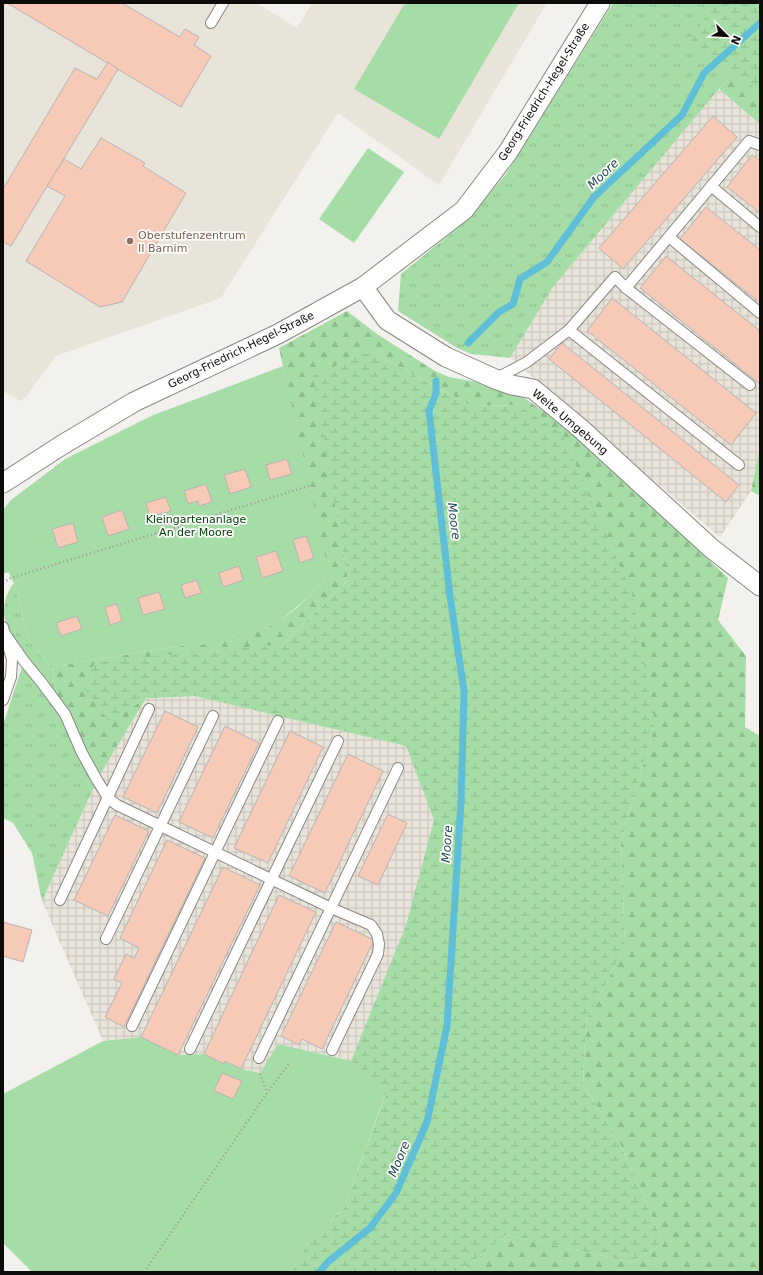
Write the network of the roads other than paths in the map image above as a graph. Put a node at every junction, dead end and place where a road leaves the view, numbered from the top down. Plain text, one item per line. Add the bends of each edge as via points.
1 (223, 3) edge
2 (600, 3) edge
3 (211, 23) dead end
4 (760, 145) edge
5 (711, 186) junction
6 (760, 226) edge
7 (669, 237) junction
8 (364, 287) junction
9 (626, 288) junction
10 (760, 313) edge
11 (569, 330) junction
12 (495, 378) junction
13 (750, 385) dead end
14 (739, 465) dead end
15 (3, 483) edge
16 (760, 586) edge
17 (4, 630) edge
18 (3, 700) edge
19 (149, 708) dead end
20 (213, 716) dead end
21 (278, 721) dead end
22 (338, 742) dead end
23 (398, 768) dead end
24 (108, 798) junction
25 (161, 826) junction
26 (215, 852) junction
27 (272, 879) junction
28 (60, 900) dead end
29 (331, 908) junction
30 (106, 939) dead end
31 (132, 1026) dead end
32 (190, 1049) dead end
33 (332, 1050) dead end
34 (259, 1058) dead end

1 - 3 lane
2 - 8 street, Georg-Friedrich-Hegel-Straße via 508,152 464,210
4 - 5 lane via 749,141
5 - 6 lane
5 - 7 lane
7 - 9 lane
7 - 10 lane
8 - 12 street, Weite Umgebung via 387,320 446,357
8 - 15 street, Georg-Friedrich-Hegel-Straße via 278,334 134,402
9 - 11 lane via 615,277
9 - 13 lane
11 - 12 lane via 527,362
11 - 14 lane
12 - 16 street, Weite Umgebung via 533,389 580,428 712,548
17 - 18 lane via 12,660 11,677
17 - 24 lane via 24,661 65,714 82,753
19 - 24 lane
20 - 25 lane
21 - 26 lane
22 - 27 lane
23 - 29 lane
24 - 25 lane
24 - 28 lane
25 - 26 lane
25 - 30 lane
26 - 27 lane
26 - 31 lane
27 - 29 lane
27 - 32 lane
29 - 33 lane via 371,924 379,944 378,954
29 - 34 lane

